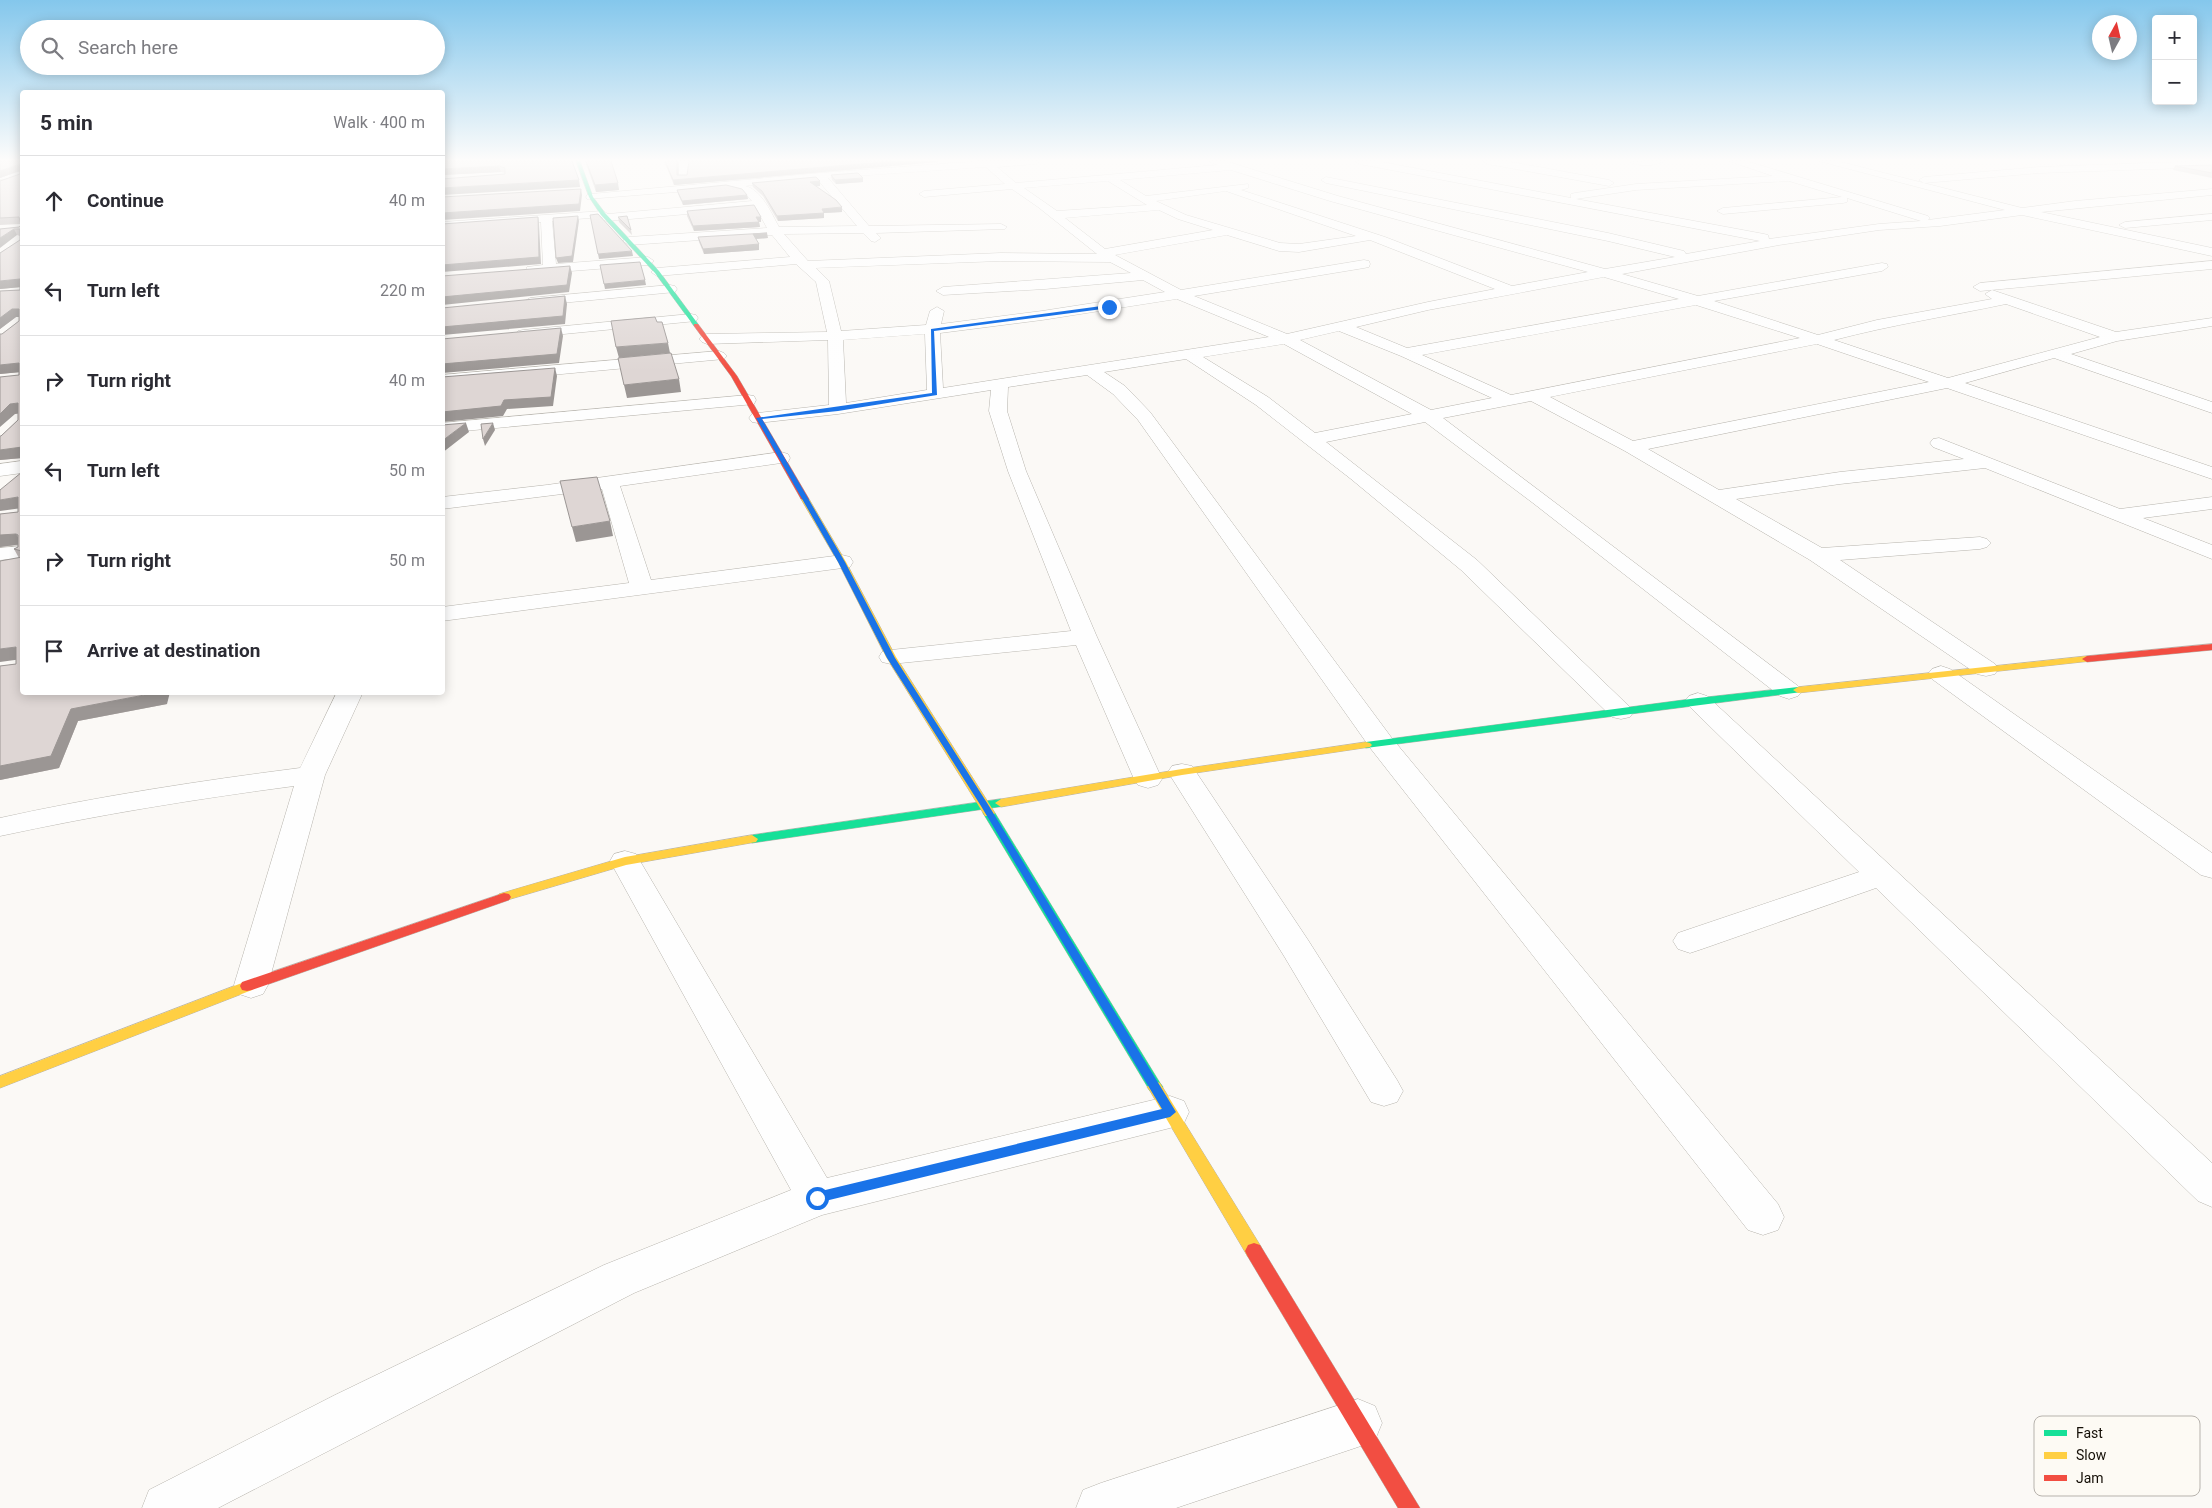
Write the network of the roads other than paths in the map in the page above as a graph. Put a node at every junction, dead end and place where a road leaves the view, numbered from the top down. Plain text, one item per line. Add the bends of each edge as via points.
1 (547, 231) edge
2 (620, 231) edge
3 (770, 231) edge
4 (775, 231) edge
5 (869, 231) edge
6 (1076, 231) edge
7 (1228, 231) edge
8 (1231, 231) edge
9 (1356, 231) edge
10 (1427, 231) edge
11 (1450, 231) edge
12 (1580, 231) edge
13 (1728, 231) edge
14 (1848, 231) edge
15 (2118, 231) edge
16 (1377, 238) junction
17 (629, 241) junction
18 (1779, 241) junction
19 (2212, 252) edge
20 (1109, 256) junction
21 (1692, 256) junction
22 (977, 258) junction
23 (901, 260) junction
24 (648, 261) junction
25 (802, 262) junction
26 (1364, 264) dead end
27 (2212, 264) edge
28 (1882, 267) dead end
29 (550, 268) junction
30 (520, 271) edge
31 (657, 272) junction
32 (1604, 273) junction
33 (1145, 276) junction
34 (670, 289) junction
35 (943, 291) junction
36 (1511, 291) junction
37 (1178, 294) junction
38 (2009, 299) junction
39 (1699, 302) junction
40 (512, 304) edge
41 (691, 318) junction
42 (2212, 322) edge
43 (1340, 326) junction
44 (932, 330) junction
45 (835, 335) junction
46 (512, 336) edge
47 (2115, 337) junction
48 (1286, 339) junction
49 (707, 340) junction
50 (1815, 340) junction
51 (1406, 353) junction
52 (2056, 354) junction
53 (1190, 355) junction
54 (720, 356) junction
55 (1090, 370) junction
56 (445, 380) edge
57 (1947, 383) junction
58 (1000, 385) junction
59 (935, 394) junction
60 (1533, 395) junction
61 (1507, 399) junction
62 (748, 400) junction
63 (2212, 408) edge
64 (838, 409) junction
65 (1430, 417) junction
66 (758, 418) junction
67 (445, 428) edge
68 (1312, 439) junction
69 (1939, 443) dead end
70 (1631, 447) junction
71 (781, 458) junction
72 (1987, 462) junction
73 (20, 468) edge
74 (0, 470) edge
75 (2212, 473) edge
76 (609, 481) junction
77 (1718, 496) junction
78 (2212, 502) edge
79 (445, 503) edge
80 (2119, 516) junction
81 (1980, 543) dead end
82 (20, 552) edge
83 (2212, 553) edge
84 (0, 554) edge
85 (1818, 555) junction
86 (842, 562) junction
87 (642, 588) junction
88 (445, 614) edge
89 (1085, 636) junction
90 (2212, 647) edge
91 (891, 658) junction
92 (1986, 669) junction
93 (1941, 674) junction
94 (1789, 691) junction
95 (349, 695) edge
96 (1698, 701) junction
97 (1620, 711) junction
98 (1381, 743) junction
99 (1182, 772) junction
100 (311, 775) junction
101 (1148, 779) junction
102 (985, 806) junction
103 (0, 827) edge
104 (625, 861) junction
105 (2212, 868) edge
106 (1882, 875) junction
107 (1690, 941) dead end
108 (251, 984) junction
109 (0, 1082) edge
110 (1384, 1091) dead end
111 (1170, 1112) junction
112 (2212, 1189) edge
113 (817, 1198) junction
114 (1763, 1217) dead end
115 (1358, 1423) junction
116 (167, 1508) edge
117 (1101, 1508) edge
118 (1410, 1508) edge

1 - 29 street
2 - 17 street
3 - 17 street
4 - 25 street
5 - 23 street
6 - 20 street
7 - 20 street
8 - 16 street via 1274,246 1292,248
9 - 16 street
10 - 16 street
11 - 32 street
12 - 21 street
13 - 18 street
14 - 18 street
15 - 19 street
16 - 36 street
17 - 24 street
18 - 21 street
20 - 22 street
20 - 33 street
21 - 32 street
22 - 23 street
22 - 35 street
23 - 25 street
24 - 29 street
24 - 31 street
25 - 31 street
25 - 45 street via 822,281
26 - 37 street
27 - 38 street via 1979,287
28 - 39 street
29 - 30 street
31 - 34 street
32 - 36 street
32 - 39 street
33 - 35 street
33 - 37 street
34 - 40 street
34 - 41 street
35 - 44 street
36 - 43 street
37 - 44 street
37 - 48 street
38 - 47 street
38 - 50 street via 1877,324
39 - 50 street
39 - 51 street
41 - 46 street
41 - 49 street
42 - 47 street
43 - 48 street
43 - 51 street
44 - 45 street
44 - 59 street
45 - 49 street
45 - 64 street
47 - 52 street
48 - 53 street
48 - 65 street
49 - 54 street
50 - 57 street
50 - 60 street
51 - 61 street
52 - 57 street
52 - 63 street
53 - 55 street
53 - 68 street via 1262,401
54 - 56 street
54 - 62 street
55 - 58 street
55 - 98 street via 1119,390 1144,416
57 - 70 street
57 - 75 street
58 - 59 street
58 - 89 street via 998,411 1002,428
59 - 64 street
60 - 61 street
60 - 70 street
61 - 65 street
62 - 66 street
62 - 67 street
64 - 66 street
65 - 68 street
65 - 94 street
66 - 71 street
68 - 97 street via 1469,565
69 - 72 street
70 - 77 street
71 - 76 street
71 - 86 street
72 - 77 street via 1840,478
72 - 80 street
73 - 74 street
76 - 79 street
76 - 87 street
77 - 85 street
78 - 80 street
80 - 83 street
81 - 85 street
82 - 84 street
85 - 92 street
86 - 87 street
86 - 91 street
87 - 88 street
89 - 91 street
89 - 101 street
90 - 92 street
91 - 102 street
92 - 93 street
93 - 94 street
93 - 105 street
94 - 96 street
95 - 100 street
96 - 97 street
96 - 106 street
97 - 98 street
98 - 99 street
98 - 114 street
99 - 101 street
99 - 110 street
100 - 103 street via 92,807
100 - 108 street
101 - 102 street
102 - 104 street via 735,841
102 - 111 street
104 - 108 street via 512,894
104 - 113 street
106 - 107 street
106 - 112 street
108 - 109 street
111 - 113 street
111 - 115 street
113 - 116 street via 619,1279
115 - 117 street
115 - 118 street

